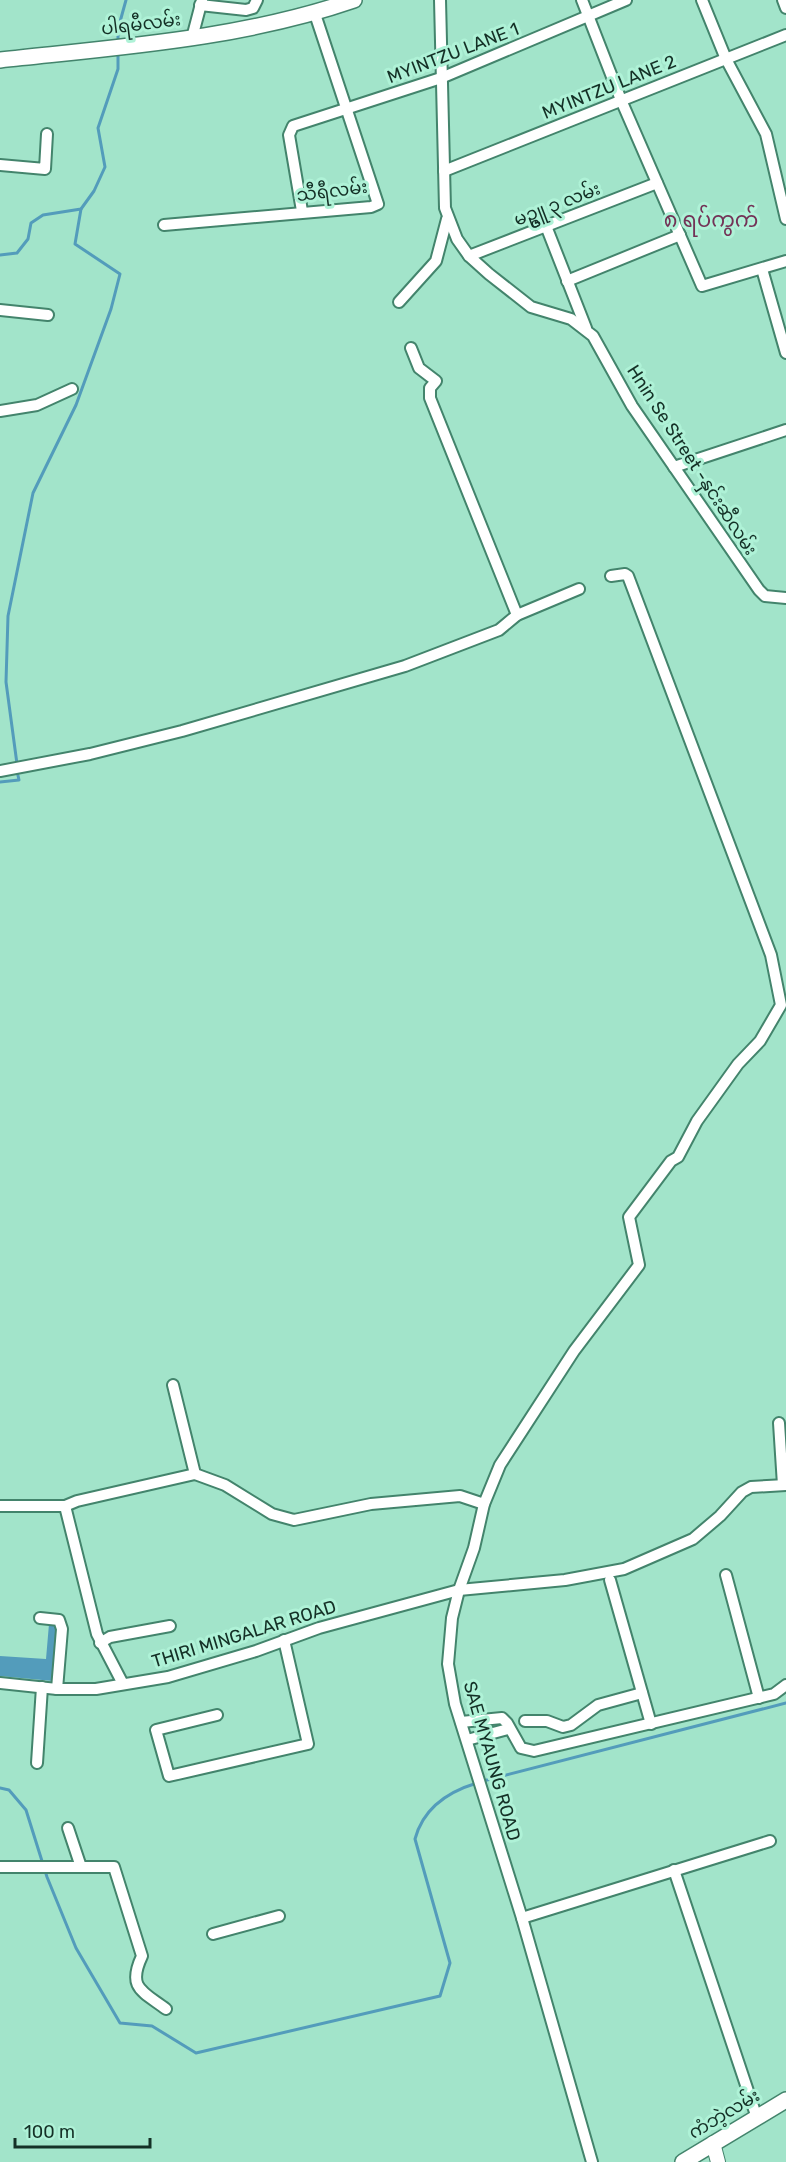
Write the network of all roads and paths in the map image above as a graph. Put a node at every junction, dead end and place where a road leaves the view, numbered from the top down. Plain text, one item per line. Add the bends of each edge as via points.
1 (257, 0) edge
2 (354, 0) edge
3 (440, 0) edge
4 (582, 0) edge
5 (626, 0) edge
6 (702, 0) edge
7 (783, 0) edge
8 (201, 3) edge
9 (786, 8) edge
10 (315, 14) junction
11 (587, 17) junction
12 (786, 35) edge
13 (192, 38) junction
14 (726, 59) junction
15 (0, 60) edge
16 (441, 78) junction
17 (621, 100) junction
18 (348, 110) junction
19 (47, 134) dead end
20 (0, 165) edge
21 (444, 171) junction
22 (657, 183) junction
23 (302, 212) junction
24 (447, 219) junction
25 (786, 219) edge
26 (164, 225) dead end
27 (546, 226) junction
28 (680, 235) junction
29 (469, 256) junction
30 (786, 261) edge
31 (762, 269) junction
32 (567, 281) junction
33 (399, 302) dead end
34 (0, 310) edge
35 (48, 315) dead end
36 (586, 329) junction
37 (411, 348) dead end
38 (786, 353) edge
39 (72, 388) dead end
40 (0, 411) edge
41 (786, 430) edge
42 (674, 468) junction
43 (611, 576) dead end
44 (579, 589) dead end
45 (786, 598) edge
46 (517, 615) junction
47 (0, 771) edge
48 (173, 1385) dead end
49 (779, 1423) dead end
50 (195, 1474) junction
51 (784, 1485) edge
52 (484, 1504) junction
53 (0, 1506) edge
54 (65, 1506) junction
55 (726, 1575) dead end
56 (610, 1580) dead end
57 (459, 1590) junction
58 (40, 1618) dead end
59 (170, 1626) dead end
60 (284, 1640) junction
61 (100, 1643) junction
62 (0, 1683) edge
63 (123, 1684) junction
64 (786, 1685) edge
65 (42, 1687) junction
66 (57, 1689) junction
67 (642, 1693) junction
68 (759, 1698) junction
69 (217, 1714) dead end
70 (525, 1721) dead end
71 (461, 1722) junction
72 (651, 1724) junction
73 (508, 1729) junction
74 (466, 1740) junction
75 (37, 1763) dead end
76 (68, 1828) dead end
77 (770, 1841) dead end
78 (0, 1867) edge
79 (81, 1868) junction
80 (674, 1870) junction
81 (279, 1916) dead end
82 (522, 1918) junction
83 (213, 1934) dead end
84 (166, 2009) dead end
85 (786, 2100) edge
86 (756, 2115) junction
87 (713, 2143) junction
88 (592, 2162) edge
89 (682, 2162) edge
90 (718, 2162) edge

1 - 8 street via 253,8 246,10
2 - 10 main road, ပါရမီလမ်း
3 - 16 street, Hnin Se Street -နှင်းဆီလမ်း
4 - 11 street
5 - 11 street, MYINTZU LANE 1
6 - 14 street
7 - 9 street
8 - 13 street
10 - 13 main road, ပါရမီလမ်း
10 - 18 street, သီရီလမ်း
11 - 16 street, MYINTZU LANE 1
11 - 17 street
12 - 14 street, MYINTZU LANE 2
13 - 15 main road, ပါရမီလမ်း
14 - 17 street, MYINTZU LANE 2
14 - 25 street via 765,134
16 - 18 street, MYINTZU LANE 1
16 - 21 street, Hnin Se Street -နှင်းဆီလမ်း
17 - 21 street, MYINTZU LANE 2
17 - 22 street
18 - 23 street, MYINTZU LANE 1 via 290,130
18 - 23 street, သီရီလမ်း via 378,204
19 - 20 street via 45,169
21 - 24 street, Hnin Se Street -နှင်းဆီလမ်း
22 - 27 street, မဥ္ဇူ ၃ လမ်း
22 - 28 street
23 - 26 street, သီရီလမ်း
24 - 29 street, Hnin Se Street -နှင်းဆီလမ်း
24 - 33 street via 436,261
27 - 29 street, မဥ္ဇူ ၃ လမ်း
27 - 32 street
28 - 31 street via 702,286
28 - 32 street
29 - 36 street, Hnin Se Street -နှင်းဆီလမ်း via 531,307 571,319
30 - 31 street
31 - 38 street
32 - 36 street
34 - 35 street
36 - 42 street, Hnin Se Street -နှင်းဆီလမ်း
37 - 46 street via 419,368 436,381 430,388 430,398
39 - 40 street via 37,405
41 - 42 street
42 - 45 street, Hnin Se Street -နှင်းဆီလမ်း via 759,590 765,596
43 - 52 street, SAE MYAUNG ROAD via 628,576 771,955 781,1005 759,1041 697,1121 678,1157 629,1217 639,1265 574,1351 524,1428 500,1466
44 - 46 street
46 - 47 street via 499,630 405,666 124,746
48 - 50 street
49 - 51 street
50 - 52 street via 225,1485 272,1514 294,1520 371,1504 460,1496
50 - 54 street
51 - 57 street, THIRI MINGALAR ROAD via 752,1487 742,1492 693,1539 624,1569 565,1580
52 - 57 street, SAE MYAUNG ROAD
53 - 54 street
54 - 61 street
55 - 68 street
56 - 67 street
57 - 60 street, THIRI MINGALAR ROAD
57 - 71 street, SAE MYAUNG ROAD via 448,1664
58 - 66 street via 59,1620 62,1629
59 - 61 street via 110,1637
60 - 63 street, THIRI MINGALAR ROAD via 168,1677
60 - 69 street via 308,1744 169,1776 156,1730
61 - 63 street
62 - 65 street, THIRI MINGALAR ROAD
63 - 66 street, THIRI MINGALAR ROAD
64 - 68 street via 781,1692
65 - 66 street, THIRI MINGALAR ROAD
65 - 75 street
67 - 70 street via 598,1705 563,1727 547,1721
67 - 72 street
68 - 72 street
71 - 73 street via 502,1718
71 - 74 street, SAE MYAUNG ROAD
72 - 73 street via 534,1751 521,1748
73 - 74 street
74 - 82 street, SAE MYAUNG ROAD
76 - 79 street
77 - 80 street
78 - 79 street
79 - 84 street via 114,1867 142,1956 135,1982
80 - 82 street
80 - 86 street
81 - 83 street
82 - 88 street, SAE MYAUNG ROAD
85 - 86 main road, ကံဘဲ့လမ်း
86 - 87 main road, ကံဘဲ့လမ်း
87 - 89 main road, ကံဘဲ့လမ်း
87 - 90 main road

